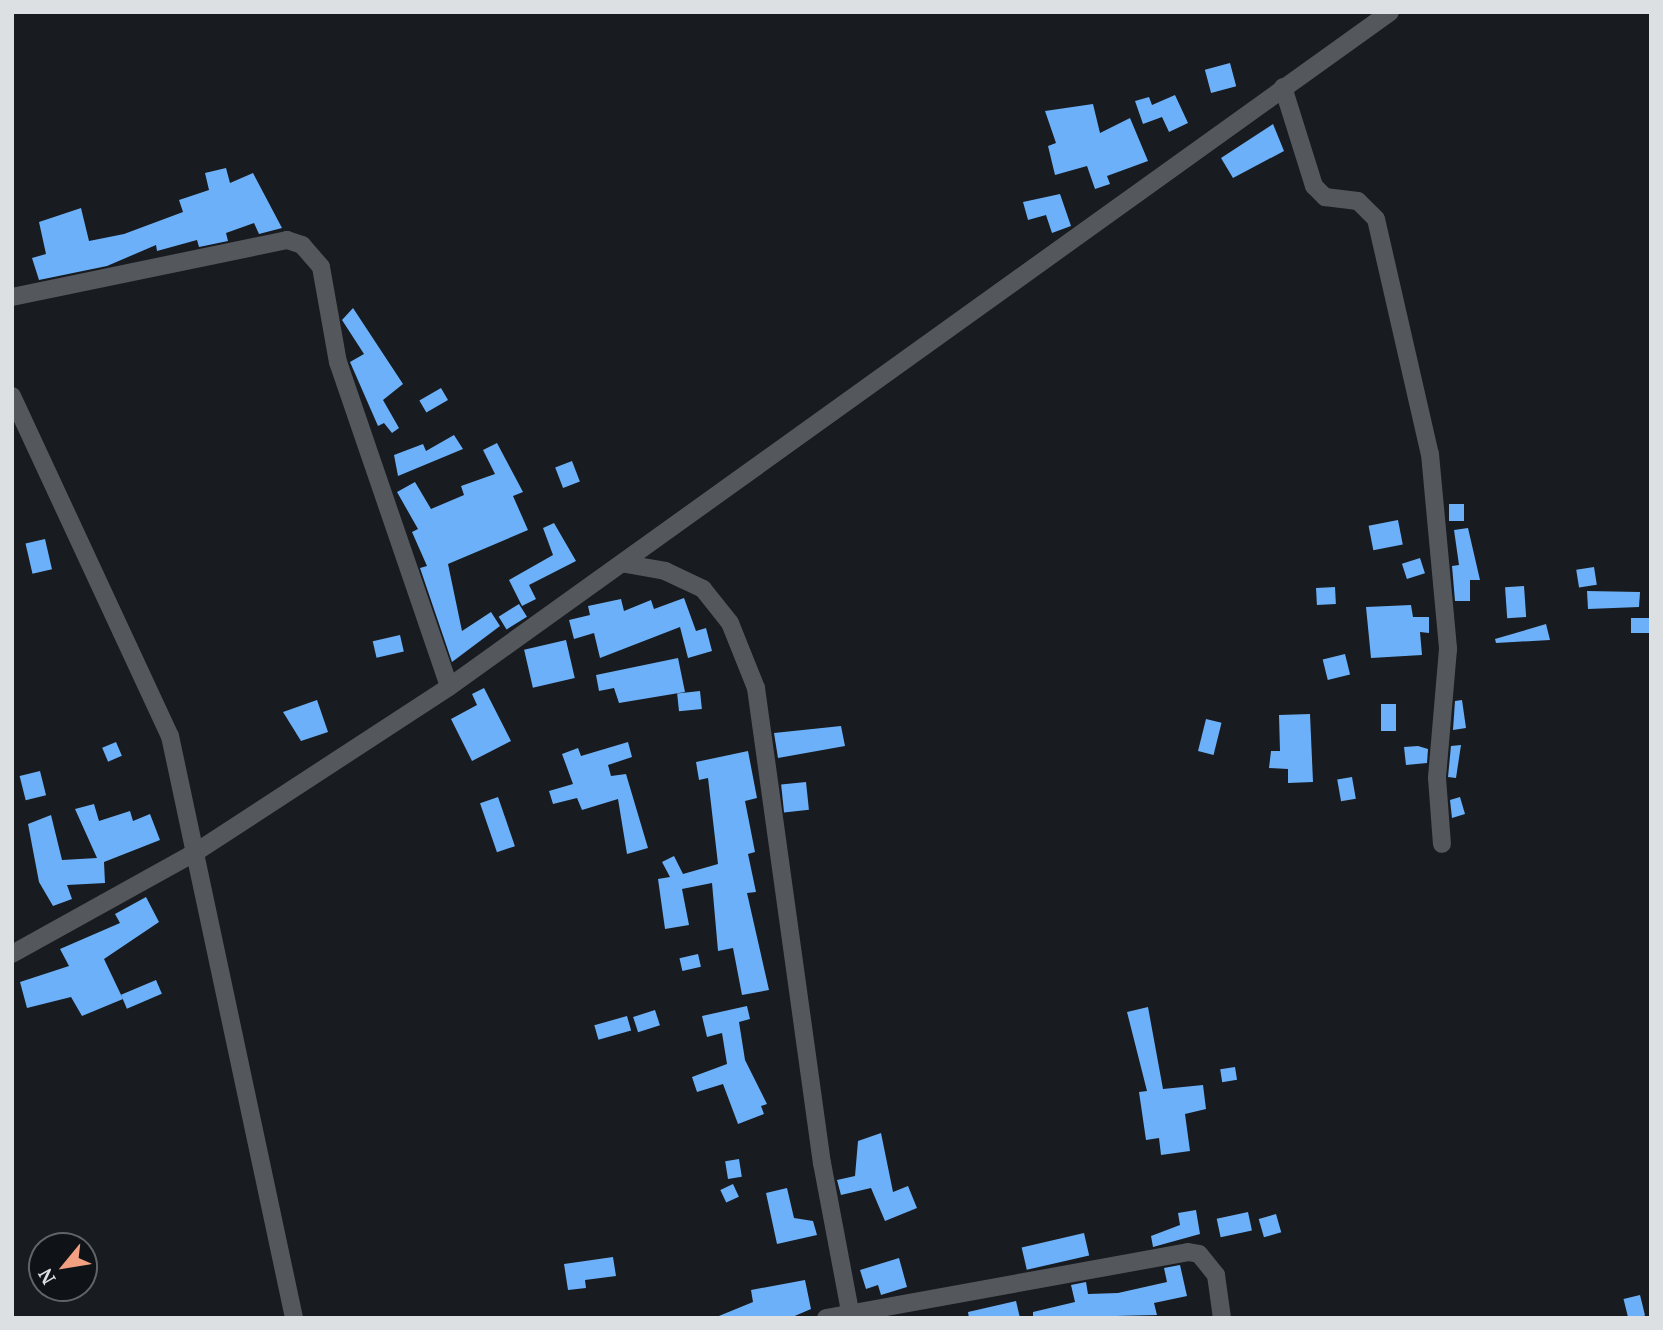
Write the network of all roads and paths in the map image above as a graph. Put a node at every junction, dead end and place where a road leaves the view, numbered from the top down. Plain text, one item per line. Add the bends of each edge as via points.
1 (1390, 12) edge
2 (1283, 87) junction
3 (12, 297) edge
4 (12, 396) edge
5 (626, 564) junction
6 (449, 687) junction
7 (1442, 844) dead end
8 (196, 852) junction
9 (12, 954) edge
10 (850, 1311) junction
11 (294, 1318) edge
12 (827, 1318) edge
13 (1222, 1318) edge

1 - 2 street
2 - 5 street
2 - 7 street via 1314,186 1325,197 1358,201 1376,219 1430,454 1448,649 1437,778
3 - 6 street via 287,240 302,245 321,267 341,373
4 - 8 street via 170,736
5 - 6 street
5 - 10 street via 665,571 703,589 730,624 756,688 822,1163
6 - 8 street
8 - 9 street
8 - 11 street
10 - 12 street
10 - 13 street via 1188,1252 1199,1254 1216,1275

